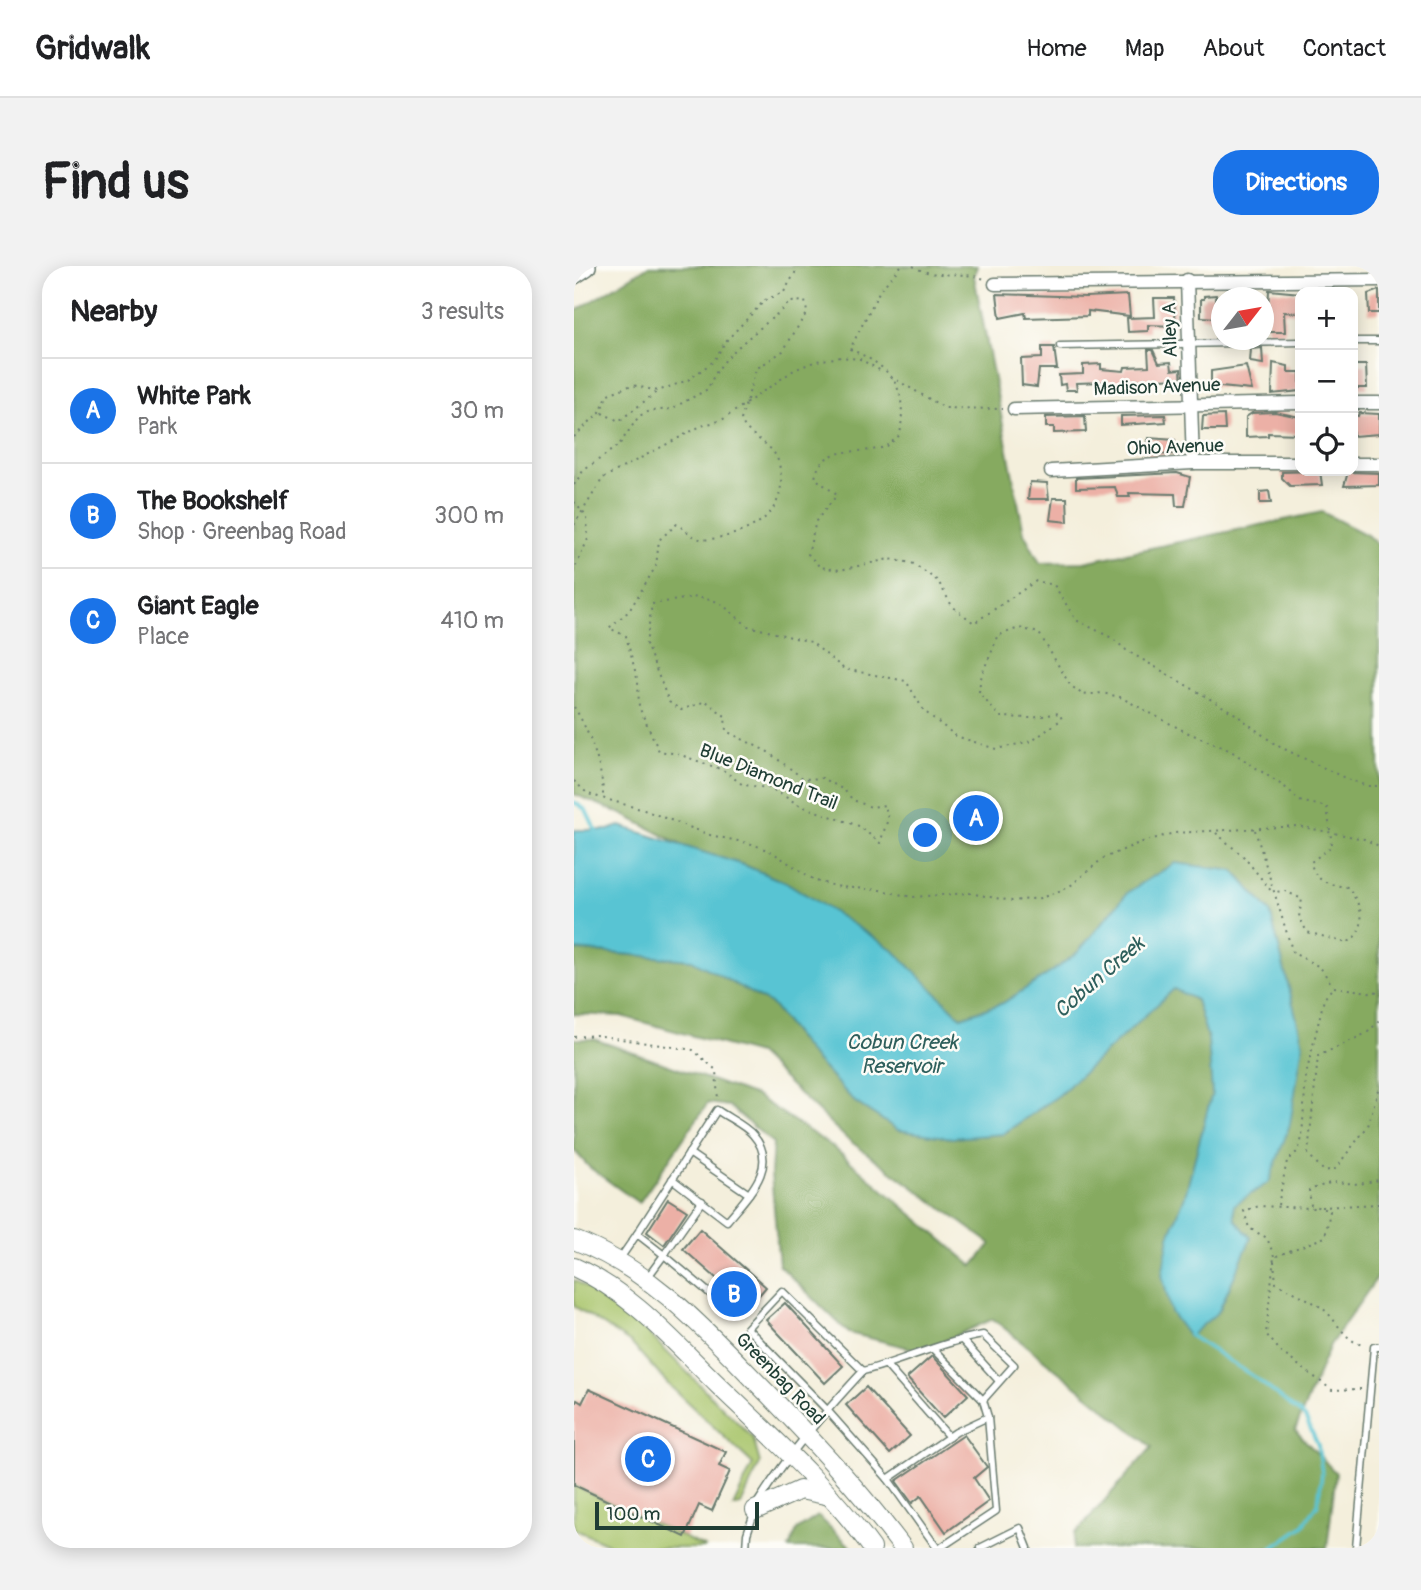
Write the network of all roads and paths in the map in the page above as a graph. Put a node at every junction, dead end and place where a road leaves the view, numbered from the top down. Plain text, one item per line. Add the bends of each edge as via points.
1 (586, 266) edge
2 (799, 266) edge
3 (901, 266) edge
4 (913, 266) edge
5 (574, 274) edge
6 (1379, 279) edge
7 (1187, 280) junction
8 (995, 284) joint
9 (1358, 341) edge
10 (1379, 341) edge
11 (1295, 342) edge
12 (1189, 343) junction
13 (1060, 346) dead end
14 (888, 375) junction
15 (658, 391) junction
16 (748, 401) junction
17 (1295, 403) edge
18 (1358, 403) edge
19 (1379, 403) edge
20 (1190, 404) junction
21 (1014, 409) joint
22 (600, 412) junction
23 (574, 437) edge
24 (1193, 463) junction
25 (1295, 463) edge
26 (1358, 464) edge
27 (1379, 464) edge
28 (1051, 471) dead end
29 (574, 485) edge
30 (574, 502) edge
31 (582, 511) junction
32 (574, 525) edge
33 (574, 570) edge
34 (574, 707) edge
35 (574, 782) edge
36 (1379, 786) edge
37 (603, 797) junction
38 (1255, 829) junction
39 (1215, 832) junction
40 (1331, 834) junction
41 (1379, 846) edge
42 (1273, 892) junction
43 (1333, 987) junction
44 (1379, 988) edge
45 (1379, 1021) edge
46 (574, 1037) edge
47 (1379, 1086) edge
48 (717, 1110) junction
49 (689, 1153) junction
50 (672, 1179) junction
51 (1379, 1180) edge
52 (748, 1194) junction
53 (702, 1201) junction
54 (1379, 1204) edge
55 (1278, 1206) junction
56 (1319, 1208) junction
57 (637, 1234) junction
58 (574, 1240) edge
59 (664, 1255) junction
60 (1274, 1257) junction
61 (619, 1260) junction
62 (574, 1267) edge
63 (647, 1278) junction
64 (732, 1312) dead end
65 (961, 1339) junction
66 (1376, 1347) edge
67 (933, 1349) junction
68 (886, 1365) junction
69 (863, 1371) junction
70 (999, 1381) junction
71 (1371, 1391) junction
72 (984, 1400) junction
73 (827, 1410) junction
74 (988, 1417) junction
75 (807, 1435) junction
76 (949, 1437) junction
77 (791, 1454) junction
78 (888, 1479) junction
79 (832, 1497) junction
80 (755, 1510) junction
81 (747, 1548) edge
82 (872, 1548) edge
83 (903, 1548) edge
84 (939, 1548) edge
85 (980, 1548) edge
86 (1028, 1548) edge
87 (1356, 1548) edge

1 - 5 main road
2 - 15 path via 785,292 765,300 725,342 714,361 688,380
3 - 14 path via 880,290 850,349
4 - 8 path via 931,274 957,273
6 - 7 street
7 - 8 street
7 - 12 street, Alley A
9 - 10 lane
11 - 12 lane
12 - 13 lane
12 - 20 street, Alley A
14 - 16 path via 860,359 816,361
14 - 21 path via 945,408
14 - 36 path via 902,394 900,435 886,446 835,452 817,468 815,478 837,495 816,521 808,554 820,567 840,570 889,559 912,563 938,581 952,606 974,623 1036,582 1054,586 1076,620 1234,713 1276,745 1347,779
15 - 22 path via 619,421
15 - 22 path via 632,385 608,394
16 - 29 path, Blue Diamond Trail via 756,369 783,351 796,334 807,312 805,301 790,302 733,352 714,370 708,389 671,409 639,416 619,445 583,471
16 - 31 path via 722,419 603,478
16 - 40 path, Blue Diamond Trail via 741,420 744,427 765,440 779,461 778,503 769,517 751,529 723,537 700,539 677,524 659,540 656,566 629,611 609,628 626,636 639,706 659,751 723,770 743,785 770,788 801,806 859,826 880,844 888,819 885,805 871,807 853,800 823,778 804,779 768,752 726,731 725,716 706,701 681,710 669,702 646,643 652,604 696,597 719,602 748,626 811,642 844,669 906,681 924,711 956,736 996,748 1032,741 1062,719 1059,713 1000,717 979,693 980,671 991,657 997,636 1019,628 1039,633 1070,685 1083,695 1102,693 1120,698 1231,751 1299,801 1327,807
17 - 20 street, Madison Avenue
18 - 19 street
20 - 21 street, Madison Avenue
20 - 24 street, Alley A
22 - 23 path
24 - 25 street, Ohio Avenue
24 - 28 street, Ohio Avenue
26 - 27 street
30 - 31 path
31 - 32 path
31 - 33 path via 587,517 588,539
34 - 37 path via 585,723 604,784
35 - 37 path via 588,794
37 - 39 path via 772,852 816,881 912,897 969,893 1012,901 1041,898 1069,887 1102,859 1139,843 1174,833
38 - 39 path
38 - 40 path via 1297,826
38 - 42 path
39 - 42 path
40 - 41 path
40 - 42 path via 1332,846 1311,862 1312,871 1325,884 1348,887 1363,924 1359,936 1347,943 1307,932 1298,917 1302,899 1285,891
42 - 43 path via 1293,954 1320,967
43 - 44 path via 1375,993
43 - 55 path via 1324,999 1306,1075 1302,1138 1298,1151 1287,1161
45 - 47 path via 1367,1033 1318,1056 1308,1154 1324,1171 1335,1169 1368,1126
46 - 48 path via 594,1035 693,1050 716,1070
48 - 49 lane
48 - 52 lane via 753,1134 761,1147 764,1169
49 - 50 lane
49 - 52 lane
50 - 53 lane
50 - 57 lane
51 - 56 path via 1333,1182 1309,1190 1311,1205
52 - 53 lane via 727,1221
53 - 59 lane
54 - 56 path
55 - 56 path
55 - 60 path via 1244,1211 1249,1228 1267,1238
56 - 60 path via 1330,1211 1325,1237
57 - 59 lane
57 - 61 lane
58 - 61 main road, Greenbag Road
59 - 63 lane
59 - 64 lane
60 - 66 path via 1276,1283 1323,1308 1358,1345
60 - 71 path via 1266,1334 1282,1353 1332,1390
61 - 63 main road, Greenbag Road
62 - 77 main road via 607,1283 645,1313
63 - 75 main road, Greenbag Road via 702,1326
65 - 67 lane
65 - 70 lane
65 - 70 lane via 983,1335 1014,1365
66 - 71 lane
67 - 68 lane
67 - 72 lane
68 - 69 lane
68 - 76 lane
69 - 73 lane
69 - 73 lane via 782,1291 747,1328
70 - 72 lane
71 - 87 lane
72 - 74 lane
73 - 75 lane
73 - 78 lane
74 - 76 lane
74 - 84 lane via 996,1511
75 - 77 lane
75 - 83 main road, Greenbag Road via 849,1479
76 - 78 lane
77 - 79 main road
77 - 80 lane
78 - 84 lane
79 - 80 main road via 800,1490
79 - 82 main road
80 - 81 lane
85 - 86 lane via 1020,1528

